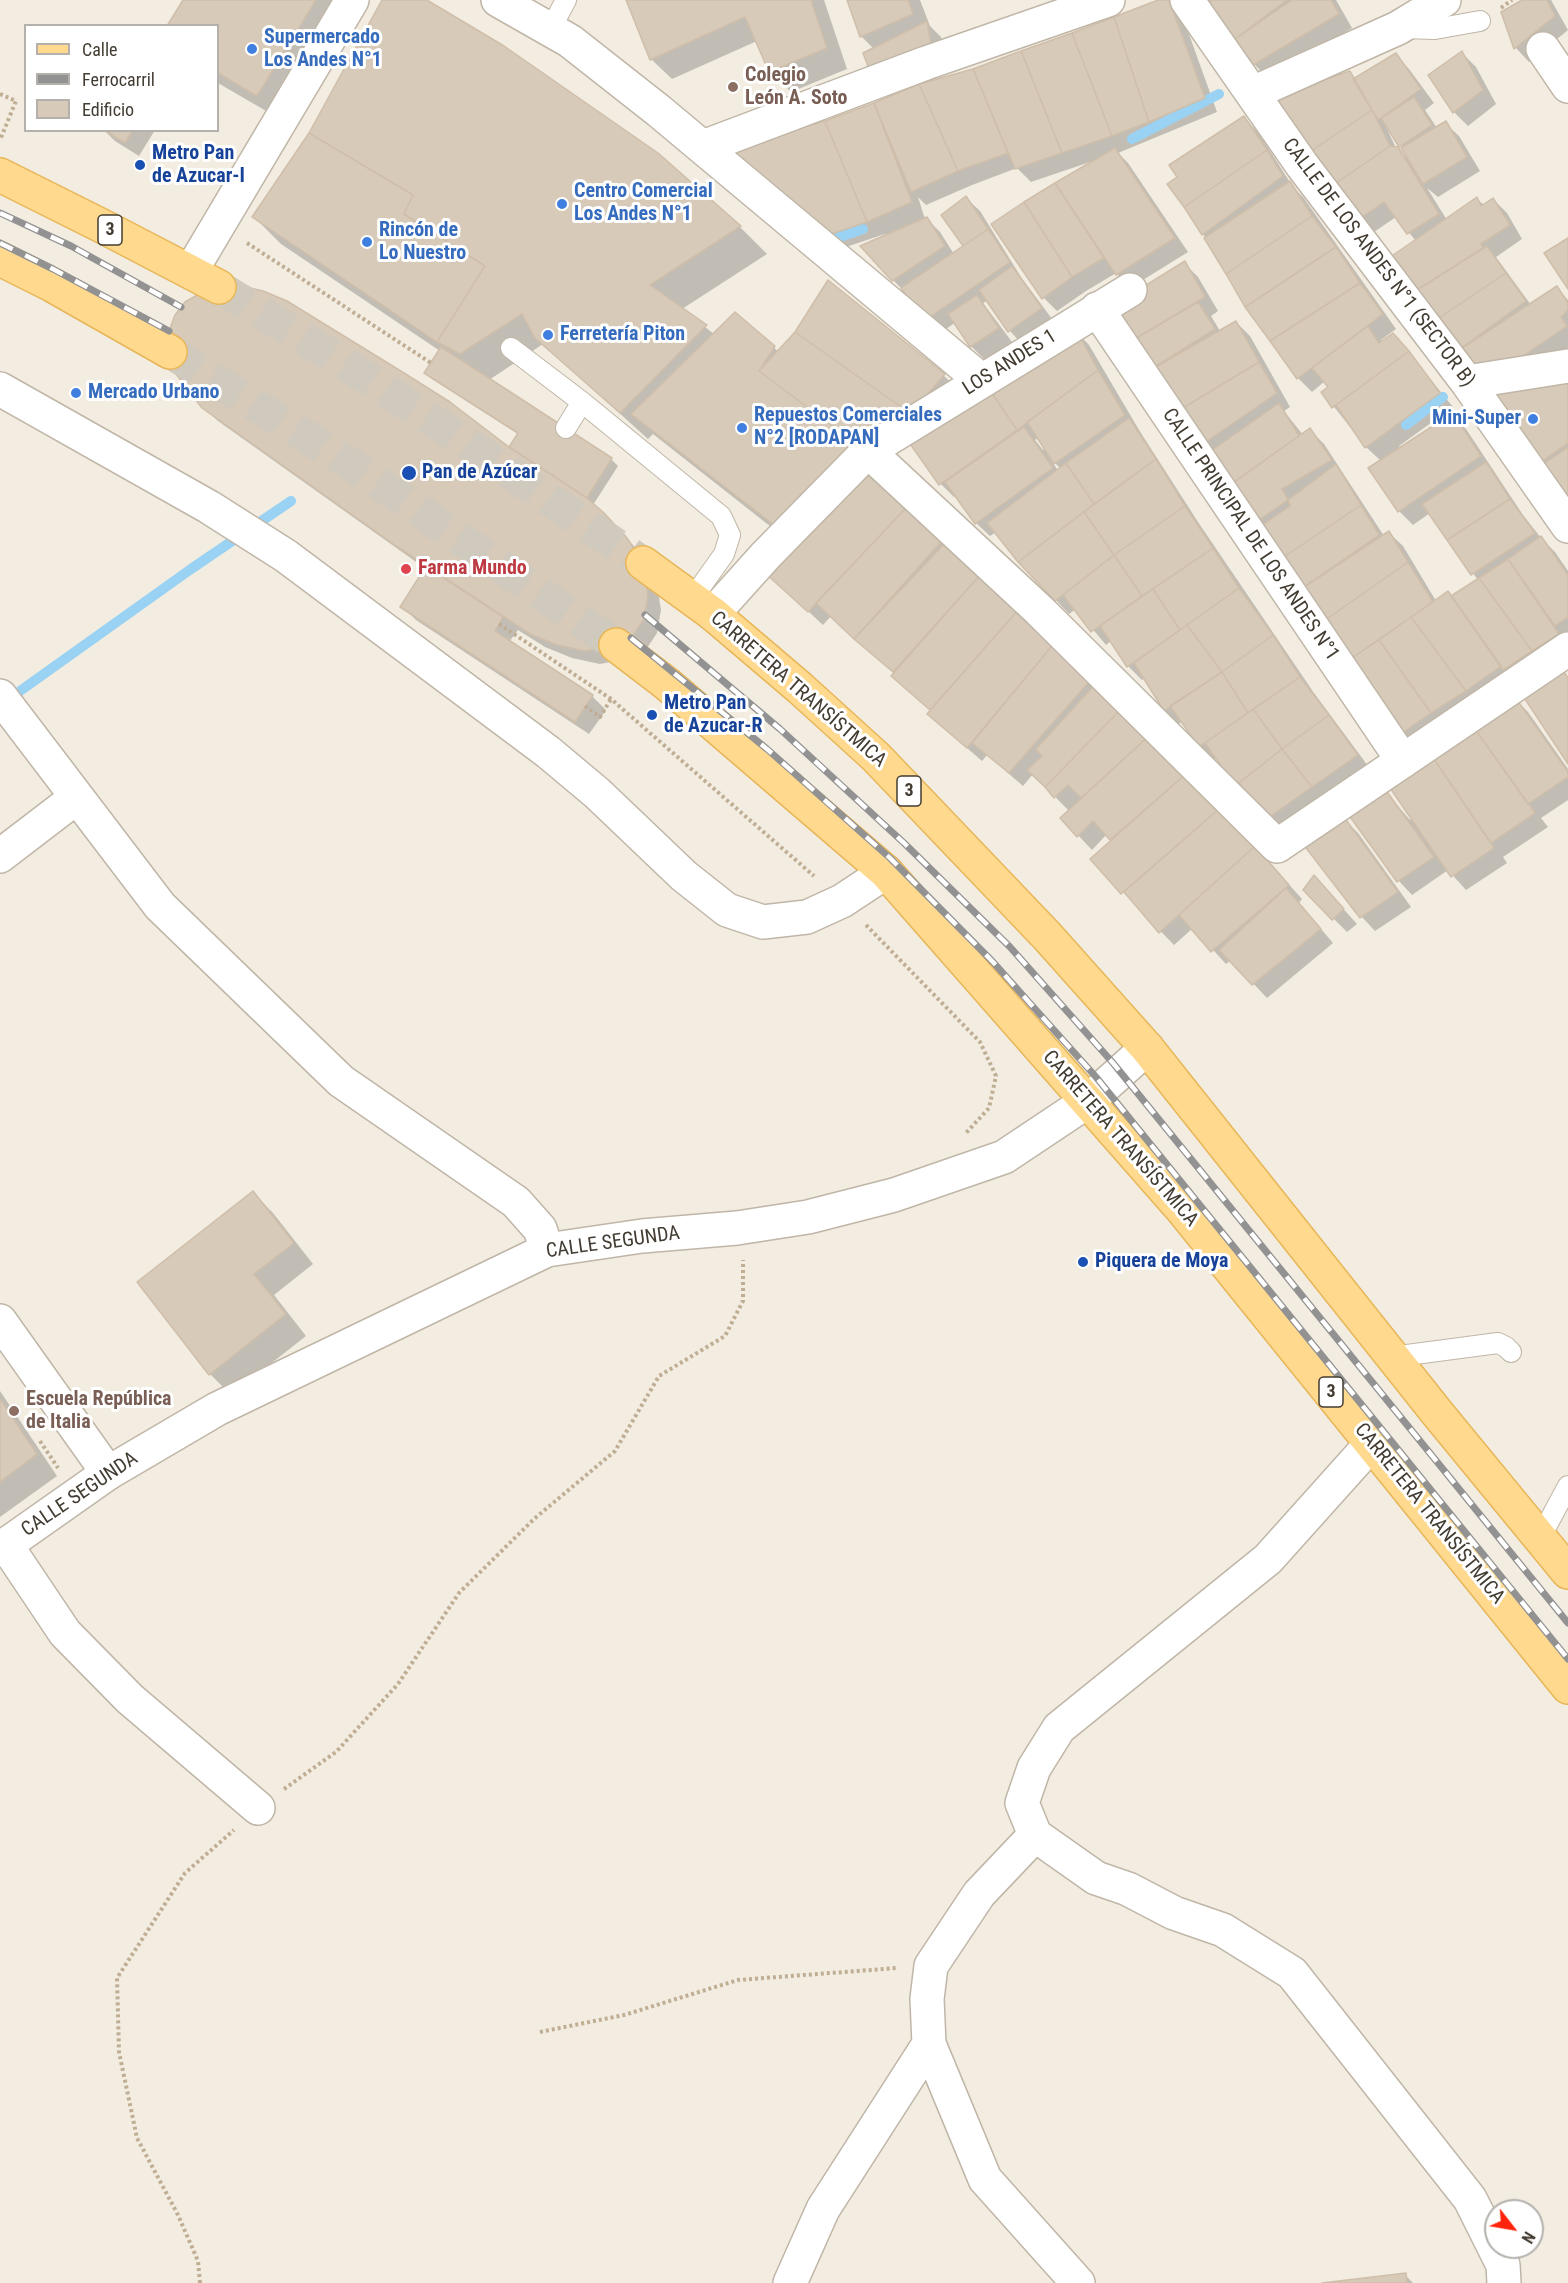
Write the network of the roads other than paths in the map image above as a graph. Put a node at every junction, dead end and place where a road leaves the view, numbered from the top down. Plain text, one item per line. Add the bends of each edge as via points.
1 (352, 0) edge
2 (498, 0) edge
3 (566, 0) edge
4 (1108, 0) edge
5 (1187, 0) edge
6 (1444, 0) edge
7 (1480, 21) dead end
8 (1398, 28) junction
9 (550, 30) junction
10 (1543, 50) dead end
11 (1568, 86) edge
12 (1253, 93) junction
13 (703, 147) junction
14 (0, 175) edge
15 (0, 259) edge
16 (191, 271) junction
17 (219, 288) tunnel mouth
18 (1130, 290) dead end
19 (1098, 309) junction
20 (511, 348) dead end
21 (170, 352) tunnel mouth
22 (1568, 366) edge
23 (982, 381) junction
24 (1467, 382) junction
25 (0, 389) edge
26 (582, 402) junction
27 (566, 428) dead end
28 (868, 451) junction
29 (1568, 526) edge
30 (643, 563) tunnel mouth
31 (702, 607) junction
32 (616, 645) tunnel mouth
33 (1568, 649) edge
34 (0, 696) edge
35 (1403, 760) junction
36 (77, 797) junction
37 (0, 856) edge
38 (886, 872) junction
39 (1147, 1048) junction
40 (1088, 1101) junction
41 (546, 1250) junction
42 (0, 1321) edge
43 (1511, 1352) dead end
44 (1392, 1357) junction
45 (1372, 1443) junction
46 (108, 1473) junction
47 (1568, 1486) edge
48 (1540, 1538) junction
49 (3, 1547) edge
50 (1568, 1572) edge
51 (1568, 1687) edge
52 (258, 1808) road end
53 (1035, 1835) junction
54 (929, 2044) junction
55 (790, 2283) edge
56 (1078, 2283) edge
57 (1504, 2283) edge

1 - 16 street
2 - 9 street
3 - 9 lane
4 - 13 street
5 - 12 street, CALLE DE LOS ANDES N°1 (SECTOR B)
6 - 8 street
7 - 8 lane via 1435,29
8 - 12 street
9 - 13 street via 570,41
10 - 11 street
12 - 24 street, CALLE DE LOS ANDES N°1 (SECTOR B) via 1302,165
13 - 23 street
14 - 16 main road, 3
15 - 21 main road
16 - 17 main road, 3
18 - 19 street, LOS ANDES 1
19 - 23 street, LOS ANDES 1
19 - 35 street, CALLE PRINCIPAL DE LOS ANDES N°1
20 - 26 lane
22 - 24 street
23 - 28 street, LOS ANDES 1
24 - 29 street, CALLE DE LOS ANDES N°1 (SECTOR B)
25 - 38 street via 209,507 294,562 548,752 727,910 763,922 807,917 842,901
26 - 27 lane
26 - 31 lane via 721,516 730,535
28 - 31 street, LOS ANDES 1 via 766,555
28 - 35 street via 1039,610 1276,846
30 - 31 main road, CARRETERA TRANSÍSTMICA / 3
31 - 39 main road, CARRETERA TRANSÍSTMICA / 3 via 876,757 1047,936
32 - 38 main road, CARRETERA TRANSÍSTMICA / 3
33 - 35 street
34 - 36 street
36 - 37 street
36 - 41 street via 160,906 341,1081 516,1202 540,1229
38 - 40 main road, CARRETERA TRANSÍSTMICA / 3
39 - 40 street, CALLE SEGUNDA
39 - 44 main road, CARRETERA TRANSÍSTMICA / 3
40 - 41 street, CALLE SEGUNDA via 1004,1157 894,1195 808,1217
40 - 45 main road, CARRETERA TRANSÍSTMICA / 3 via 1182,1208
41 - 46 street, CALLE SEGUNDA via 217,1409
42 - 46 street
43 - 44 lane via 1498,1343
44 - 48 main road, CARRETERA TRANSÍSTMICA / 3
45 - 51 main road, CARRETERA TRANSÍSTMICA / 3
45 - 53 street via 1268,1559 1059,1728 1034,1768 1022,1803
46 - 49 street, CALLE SEGUNDA
47 - 48 lane
48 - 50 main road, CARRETERA TRANSÍSTMICA / 3
49 - 52 street via 65,1633 130,1699
53 - 54 street via 980,1893 931,1966 927,1999
53 - 57 street via 1096,1878 1223,1930 1292,1973 1470,2199 1503,2265
54 - 55 street via 824,2209
54 - 56 street via 985,2179

